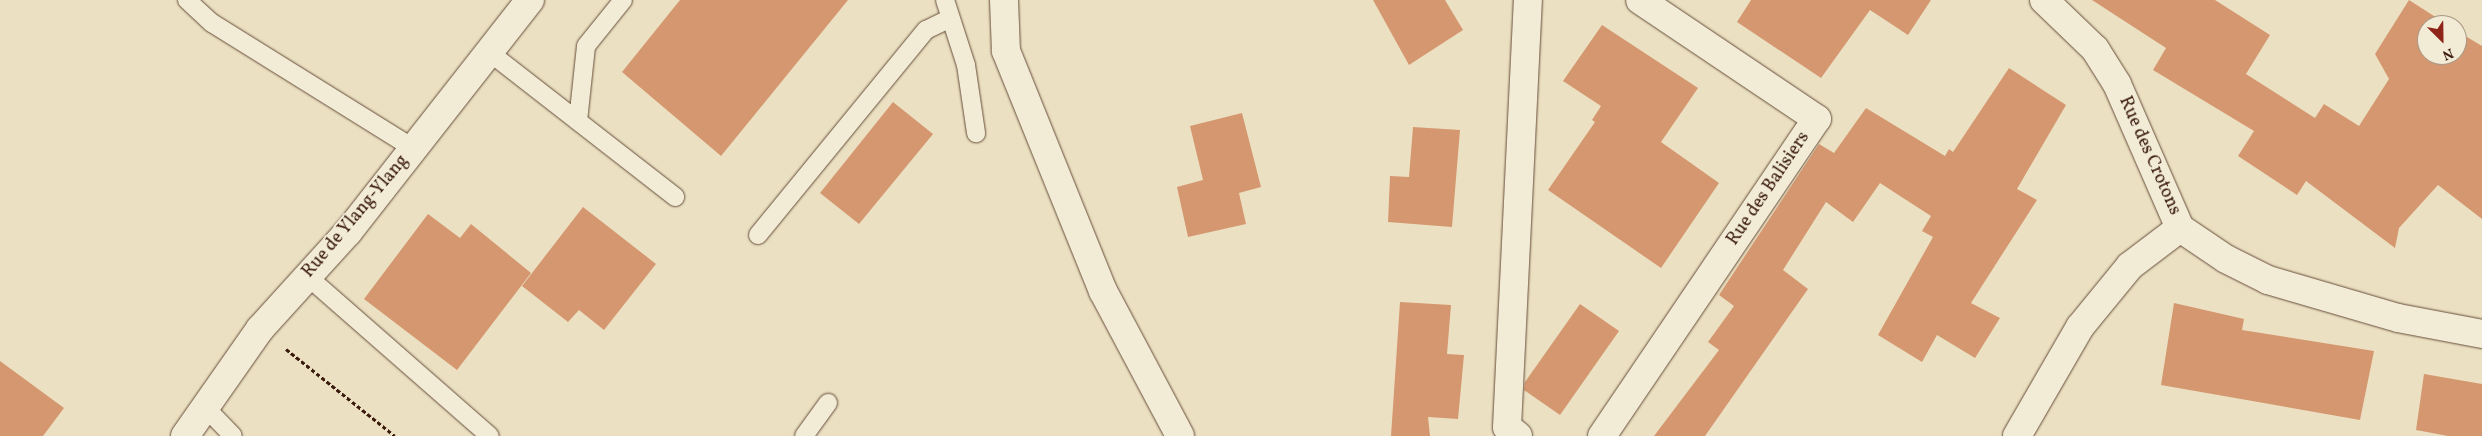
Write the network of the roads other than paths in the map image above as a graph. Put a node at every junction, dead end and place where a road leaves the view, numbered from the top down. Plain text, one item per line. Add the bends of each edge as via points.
1 (187, 0) edge
2 (530, 0) edge
3 (622, 0) edge
4 (945, 0) edge
5 (1004, 0) edge
6 (1528, 0) edge
7 (1640, 0) edge
8 (2044, 0) edge
9 (950, 19) junction
10 (489, 52) junction
11 (578, 121) junction
12 (976, 133) dead end
13 (413, 148) junction
14 (675, 197) dead end
15 (2180, 228) junction
16 (758, 235) dead end
17 (307, 276) junction
18 (2482, 334) edge
19 (828, 403) dead end
20 (204, 407) junction
21 (186, 436) edge
22 (233, 436) edge
23 (490, 436) edge
24 (804, 436) edge
25 (1180, 436) edge
26 (1518, 436) edge
27 (1602, 436) edge
28 (2017, 436) edge

1 - 13 lane via 212,23
2 - 10 street, Rue de Ylang-Ylang
3 - 11 lane via 586,46
4 - 9 lane
5 - 25 street via 1006,51 1103,291
6 - 26 street via 1507,427
7 - 27 street, Rue des Balisiers via 1817,119
8 - 15 street, Rue des Crotons via 2082,34 2117,84
9 - 12 lane via 966,65
9 - 16 lane via 926,30
10 - 11 lane
10 - 13 street, Rue de Ylang-Ylang
11 - 14 lane
13 - 17 street, Rue de Ylang-Ylang
15 - 18 street, Rue des Crotons via 2226,259 2268,280 2398,318
15 - 28 street via 2130,266 2080,327
17 - 20 street, Rue de Ylang-Ylang via 260,329
17 - 23 lane
19 - 24 lane
20 - 21 street, Rue de Ylang-Ylang
20 - 22 lane

